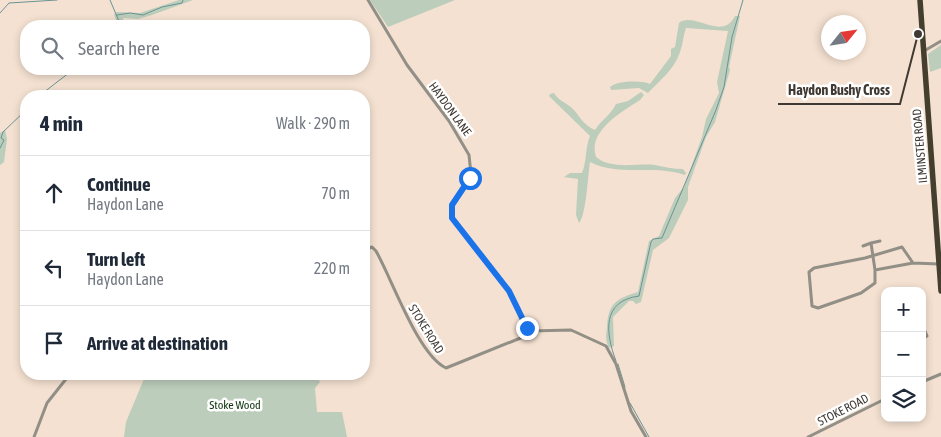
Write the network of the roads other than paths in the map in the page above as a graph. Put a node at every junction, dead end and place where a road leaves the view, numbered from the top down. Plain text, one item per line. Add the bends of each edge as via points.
1 (368, 0) edge
2 (920, 0) edge
3 (941, 41) edge
4 (922, 51) junction
5 (880, 241) dead end
6 (871, 244) junction
7 (863, 246) dead end
8 (370, 248) edge
9 (874, 255) junction
10 (913, 263) junction
11 (940, 264) junction
12 (875, 270) junction
13 (941, 291) edge
14 (530, 331) junction
15 (941, 374) edge
16 (65, 380) edge
17 (926, 380) edge
18 (881, 401) edge
19 (34, 437) edge
20 (646, 437) edge
21 (808, 437) edge

1 - 14 street, HAYDON LANE via 407,65 467,148 472,168 470,178 452,205 452,218 509,291
2 - 4 highway, ILMINSTER ROAD
3 - 4 street
4 - 11 highway, ILMINSTER ROAD
5 - 6 street
6 - 7 street
6 - 9 street
8 - 14 street, STOKE ROAD via 376,251 415,330 443,367 523,337
9 - 10 street via 902,247
9 - 12 street
9 - 12 street via 811,270 812,306 818,308 862,293 875,283
10 - 11 street
10 - 12 street
11 - 13 highway, ILMINSTER ROAD
14 - 20 street, STOKE ROAD via 574,330 606,346 616,364 631,411
15 - 17 street
16 - 19 street via 47,403
18 - 21 street, STOKE ROAD

